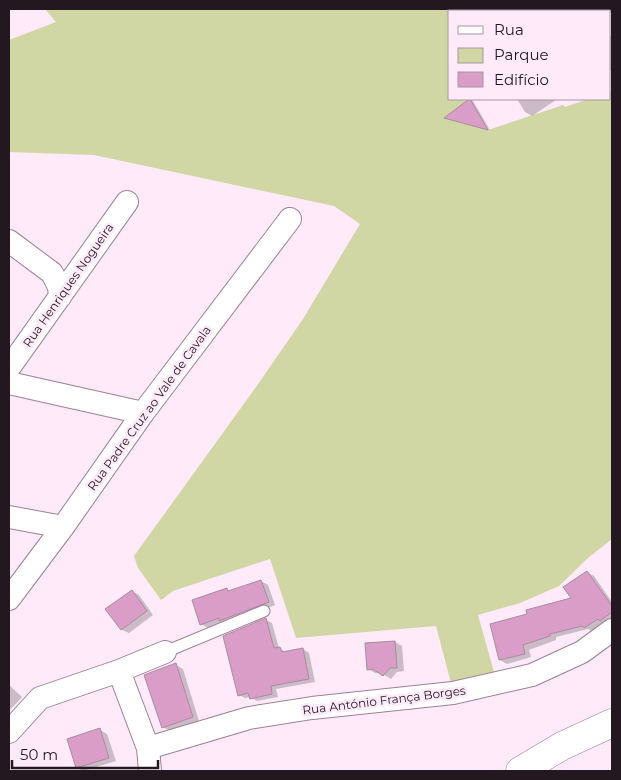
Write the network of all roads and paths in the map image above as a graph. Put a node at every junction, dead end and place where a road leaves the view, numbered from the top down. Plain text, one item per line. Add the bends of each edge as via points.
1 (127, 202) dead end
2 (290, 218) dead end
3 (9, 241) edge
4 (60, 297) junction
5 (9, 368) edge
6 (9, 383) edge
7 (143, 413) junction
8 (9, 517) edge
9 (63, 527) junction
10 (9, 599) edge
11 (264, 611) dead end
12 (612, 630) edge
13 (165, 652) joint
14 (119, 671) junction
15 (612, 723) edge
16 (9, 732) edge
17 (148, 748) junction
18 (150, 771) edge
19 (520, 771) edge

1 - 4 street, Rua Henriques Nogueira
2 - 7 street, Rua Padre Cruz ao Vale de Cavala
3 - 4 street via 52,273
4 - 5 street, Rua Henriques Nogueira
6 - 7 street
7 - 9 street, Rua Padre Cruz ao Vale de Cavala
8 - 9 street
9 - 10 street, Rua Padre Cruz ao Vale de Cavala
11 - 13 lane
12 - 17 street, Rua António França Borges via 582,652 532,675 453,694 312,708 249,718
13 - 14 street
14 - 16 street via 40,698
14 - 17 street
15 - 19 street via 562,746
17 - 18 street

